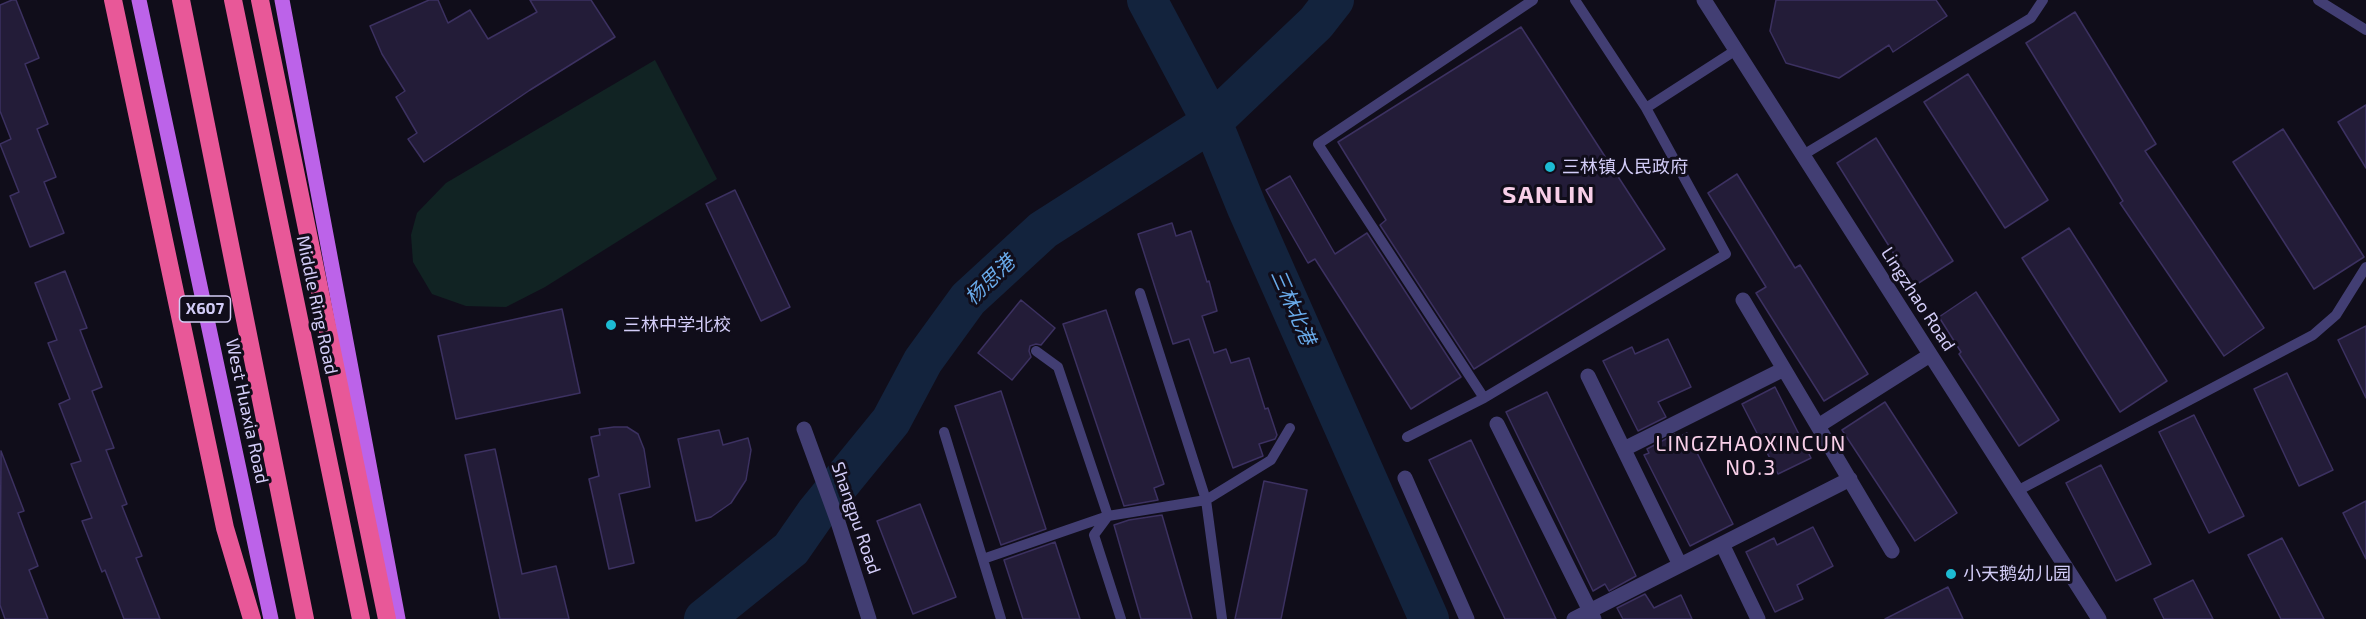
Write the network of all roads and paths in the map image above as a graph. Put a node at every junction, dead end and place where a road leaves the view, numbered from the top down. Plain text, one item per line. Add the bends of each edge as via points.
1 (107, 0) edge
2 (113, 0) edge
3 (139, 0) edge
4 (181, 0) edge
5 (233, 0) edge
6 (260, 0) edge
7 (282, 0) edge
8 (1533, 0) edge
9 (1575, 0) edge
10 (1704, 0) edge
11 (2043, 0) edge
12 (2318, 0) edge
13 (2366, 30) edge
14 (1736, 50) junction
15 (1646, 108) junction
16 (1803, 155) junction
17 (2366, 267) edge
18 (1140, 293) dead end
19 (1743, 300) dead end
20 (1036, 351) dead end
21 (1930, 354) junction
22 (1784, 369) junction
23 (1588, 376) dead end
24 (1484, 398) junction
25 (1497, 424) dead end
26 (1818, 426) junction
27 (1290, 428) dead end
28 (804, 429) dead end
29 (944, 432) dead end
30 (1407, 437) dead end
31 (1624, 449) junction
32 (1405, 478) dead end
33 (1850, 479) junction
34 (2017, 491) junction
35 (1206, 500) junction
36 (1108, 516) junction
37 (1722, 544) junction
38 (1892, 551) dead end
39 (983, 559) junction
40 (1680, 565) junction
41 (1592, 615) edge
42 (248, 619) edge
43 (252, 619) edge
44 (271, 619) edge
45 (305, 619) edge
46 (361, 619) edge
47 (387, 619) edge
48 (398, 619) edge
49 (869, 619) edge
50 (1001, 619) edge
51 (1121, 619) edge
52 (1222, 619) edge
53 (1467, 619) edge
54 (1574, 619) edge
55 (1758, 619) edge
56 (2099, 619) edge

1 - 42 main road
2 - 43 highway, bridge via 225,528
3 - 44 main road, West Huaxia Road / X607
4 - 45 highway
5 - 46 highway, Middle Ring Road
6 - 47 highway
7 - 48 main road
8 - 24 lane via 1318,144
9 - 15 lane
10 - 14 street, Lingzhao Road
11 - 16 lane via 2031,18
12 - 13 lane
14 - 15 lane
14 - 16 street, Lingzhao Road
15 - 24 lane via 1726,254
16 - 21 street, Lingzhao Road
17 - 34 lane via 2336,315 2313,335
18 - 35 lane
19 - 22 street
20 - 36 lane via 1058,367
21 - 26 street
21 - 34 street, Lingzhao Road
22 - 26 street
22 - 31 street
23 - 31 street
24 - 30 lane
25 - 41 street
26 - 33 street
27 - 35 lane via 1271,460
28 - 49 street, Shangpu Road
29 - 39 lane
31 - 40 street
32 - 53 street
33 - 37 street
33 - 38 street
34 - 56 street, Lingzhao Road
35 - 36 lane
35 - 52 lane
36 - 39 lane
36 - 51 lane via 1094,535
37 - 40 street
37 - 55 street
39 - 50 lane
40 - 41 street
41 - 54 street

